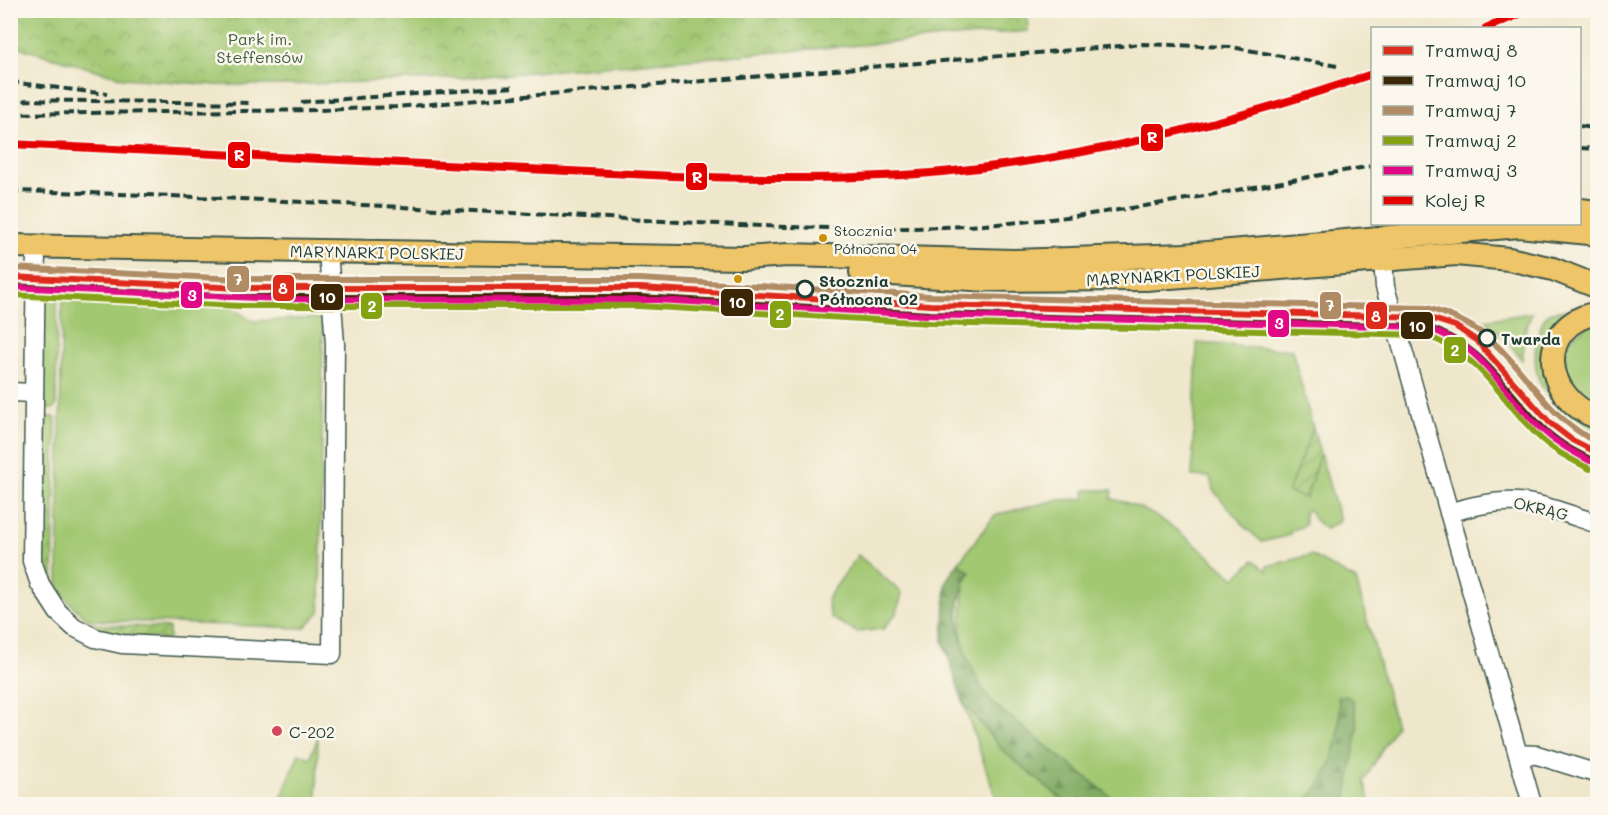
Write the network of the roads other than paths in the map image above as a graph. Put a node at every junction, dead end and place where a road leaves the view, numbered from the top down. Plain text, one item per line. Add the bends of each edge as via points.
1 (1581, 210) edge
2 (1598, 212) edge
3 (1394, 225) edge
4 (1598, 234) edge
5 (1372, 238) junction
6 (10, 246) edge
7 (36, 247) junction
8 (328, 250) junction
9 (1383, 259) junction
10 (987, 270) junction
11 (1591, 284) edge
12 (1587, 317) edge
13 (10, 392) edge
14 (34, 393) junction
15 (1598, 418) edge
16 (1449, 513) junction
17 (1598, 524) edge
18 (1518, 754) junction
19 (1598, 774) edge
20 (1532, 804) edge

1 - 2 main road
3 - 5 main road
4 - 5 main road, MARYNARKI POLSKIEJ via 1519,226
5 - 10 main road, MARYNARKI POLSKIEJ
6 - 7 main road, MARYNARKI POLSKIEJ
7 - 8 main road, MARYNARKI POLSKIEJ
7 - 14 street
8 - 10 main road, MARYNARKI POLSKIEJ via 744,258 800,270
8 - 14 street via 335,344 332,654 122,644 95,638 65,621 45,594 32,561
9 - 10 main road, MARYNARKI POLSKIEJ via 1146,279
9 - 11 main road, MARYNARKI POLSKIEJ via 1456,254 1509,259 1553,269
9 - 16 street via 1385,286
12 - 15 main road via 1565,331 1555,347 1552,364 1554,380 1563,394
13 - 14 street
16 - 17 street, OKRĄG via 1478,503 1513,500 1539,504
16 - 18 street
18 - 19 street via 1537,755
18 - 20 street

